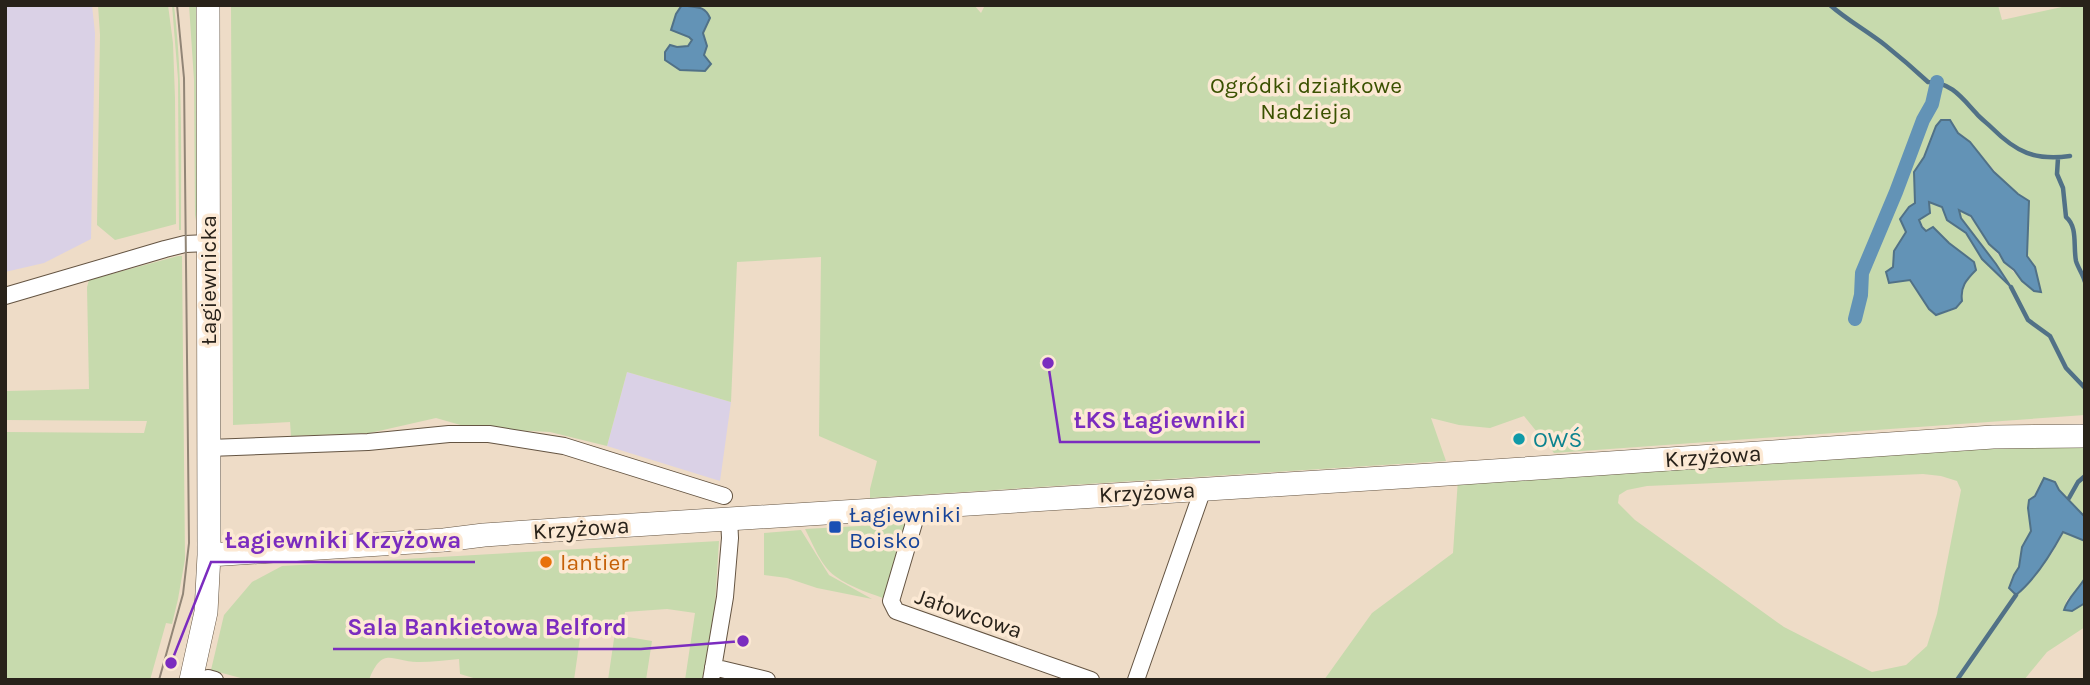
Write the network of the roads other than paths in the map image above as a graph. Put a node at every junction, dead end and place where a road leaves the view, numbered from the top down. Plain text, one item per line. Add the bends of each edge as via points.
1 (208, 5) edge
2 (208, 243) junction
3 (5, 296) edge
4 (2085, 436) edge
5 (209, 448) junction
6 (1203, 489) junction
7 (919, 506) junction
8 (727, 507) junction
9 (209, 555) junction
10 (712, 673) edge
11 (205, 679) edge
12 (768, 680) edge
13 (1091, 680) edge
14 (1136, 680) edge

1 - 2 street, Łagiewnicka
2 - 3 street via 185,244
2 - 5 street, Łagiewnicka
4 - 6 street, Krzyżowa via 1993,437
5 - 8 street, Krzyżowa via 489,434 564,446
5 - 9 street, Łagiewnicka
6 - 7 street, Krzyżowa
6 - 14 street
7 - 8 street, Krzyżowa
7 - 13 street, Jałowcowa via 891,601 896,611
8 - 9 street, Krzyżowa via 444,540
8 - 10 street via 730,538 725,597
9 - 11 street, Łagiewnicka
10 - 12 street

